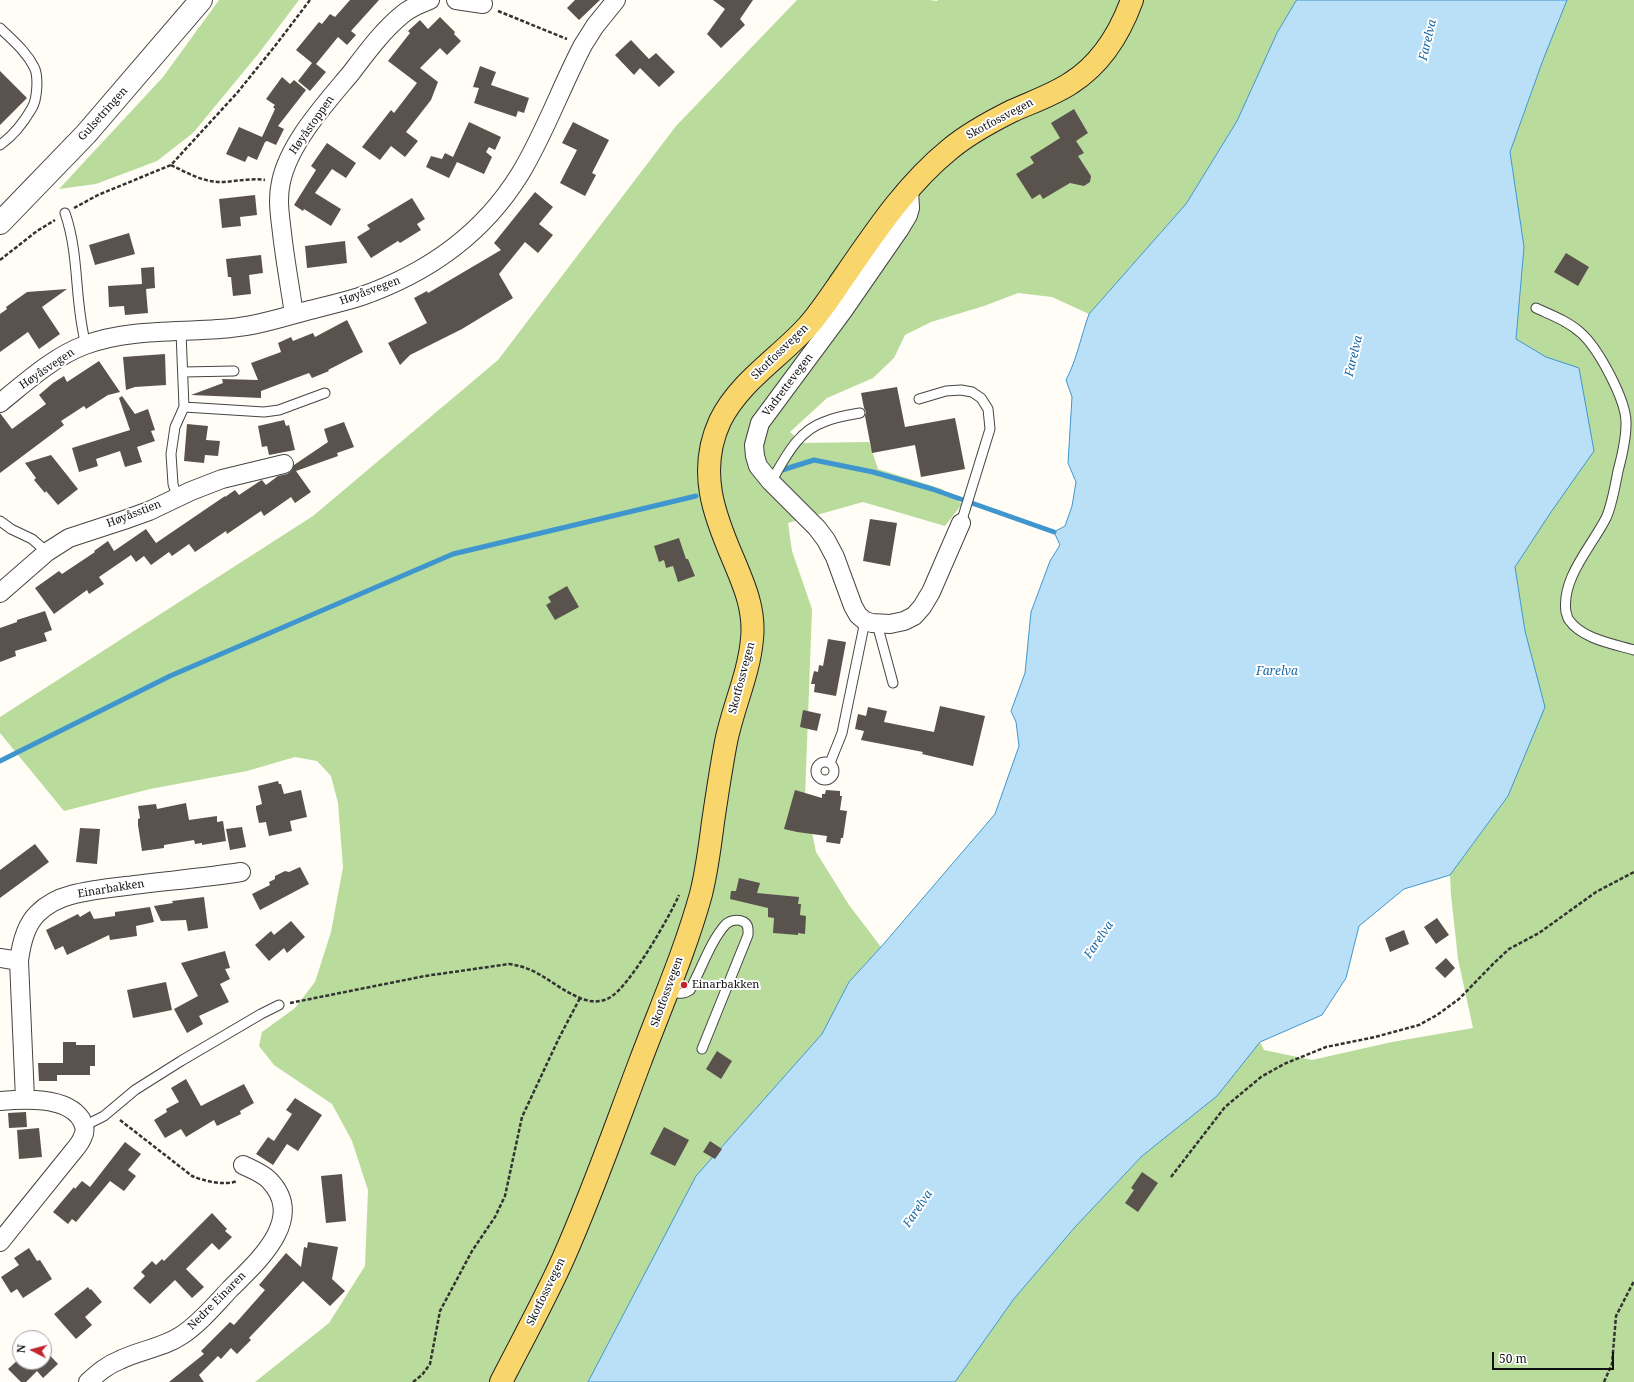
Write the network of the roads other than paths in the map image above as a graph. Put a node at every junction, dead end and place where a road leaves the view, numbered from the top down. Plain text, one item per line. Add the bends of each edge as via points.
1 (201, 0) edge
2 (430, 0) edge
3 (456, 0) edge
4 (616, 0) edge
5 (1132, 0) edge
6 (483, 4) road end
7 (0, 28) edge
8 (0, 145) edge
9 (909, 189) junction
10 (65, 213) road end
11 (0, 223) edge
12 (1536, 308) dead end
13 (294, 314) junction
14 (181, 332) junction
15 (86, 345) junction
16 (234, 371) dead end
17 (183, 372) junction
18 (324, 393) dead end
19 (919, 399) dead end
20 (0, 403) edge
21 (184, 407) junction
22 (860, 413) dead end
23 (284, 464) dead end
24 (771, 482) junction
25 (176, 497) junction
26 (0, 521) edge
27 (961, 523) joint
28 (47, 552) junction
29 (0, 594) edge
30 (871, 622) junction
31 (1634, 650) edge
32 (893, 683) dead end
33 (830, 763) dead end
34 (241, 872) dead end
35 (0, 958) edge
36 (19, 962) junction
37 (668, 991) junction
38 (279, 1005) road end
39 (702, 1049) dead end
40 (25, 1099) junction
41 (0, 1101) edge
42 (84, 1126) junction
43 (250, 1169) road end
44 (0, 1242) edge
45 (88, 1382) edge
46 (500, 1382) edge

1 - 11 street, Gulsetringen via 86,134
2 - 13 street, Høyåstoppen via 416,5 390,26 319,112 293,149 281,182 279,198
3 - 6 street
4 - 13 street, Høyåsvegen via 583,45 520,174 491,213 445,255 408,276 359,297
5 - 9 main road, Skotfossvegen via 1117,36 1103,55 1075,81 1009,113 962,140
7 - 8 lane via 27,55 35,68 37,82 33,107 12,135
9 - 24 street, Vadrettevegen via 910,208 899,230 760,423 754,444 755,456 758,466
9 - 37 main road, Skotfossvegen via 892,208 807,327 734,399 713,437 709,456 710,494 725,541 746,589 753,634 730,724 702,890
10 - 15 lane via 73,241 81,328
12 - 31 lane via 1562,319 1582,333 1604,363 1624,408 1624,445 1606,518 1579,561 1569,585 1565,605 1568,620 1590,637
13 - 14 street, Høyåsvegen via 254,325
14 - 15 street, Høyåsvegen via 119,336
14 - 17 lane
15 - 20 street, Høyåsvegen via 42,370
16 - 17 lane
17 - 21 lane
18 - 21 lane via 279,410 264,412
19 - 27 lane via 946,391 961,390 972,392 981,398 988,410 990,429
21 - 25 lane via 175,427 171,454
22 - 24 lane via 822,422 805,434 793,446
23 - 25 street, Høyåsstien via 222,478
24 - 30 street, Vadrettevegen via 826,540 853,606 858,615
25 - 28 street, Høyåsstien via 124,520 69,538
26 - 28 lane via 32,539
27 - 30 street via 931,592 914,616 890,624
28 - 29 street, Høyåsstien
30 - 32 lane, Vadrettevegen
30 - 33 lane via 851,689 842,733
34 - 36 street, Einarbakken via 107,888 62,898 37,914 29,925
35 - 36 street
36 - 40 street, Einarbakken
37 - 39 lane via 681,994 690,990 726,925 737,920 747,924 748,935
37 - 46 main road, Skotfossvegen via 614,1136 564,1257
38 - 42 lane via 181,1061 135,1090 104,1116
40 - 41 street
40 - 42 street via 65,1107 79,1116
42 - 44 street via 84,1135 72,1154
43 - 45 street, Nedre Einaren via 268,1180 282,1206 280,1229 275,1241 244,1276 182,1335 106,1366

